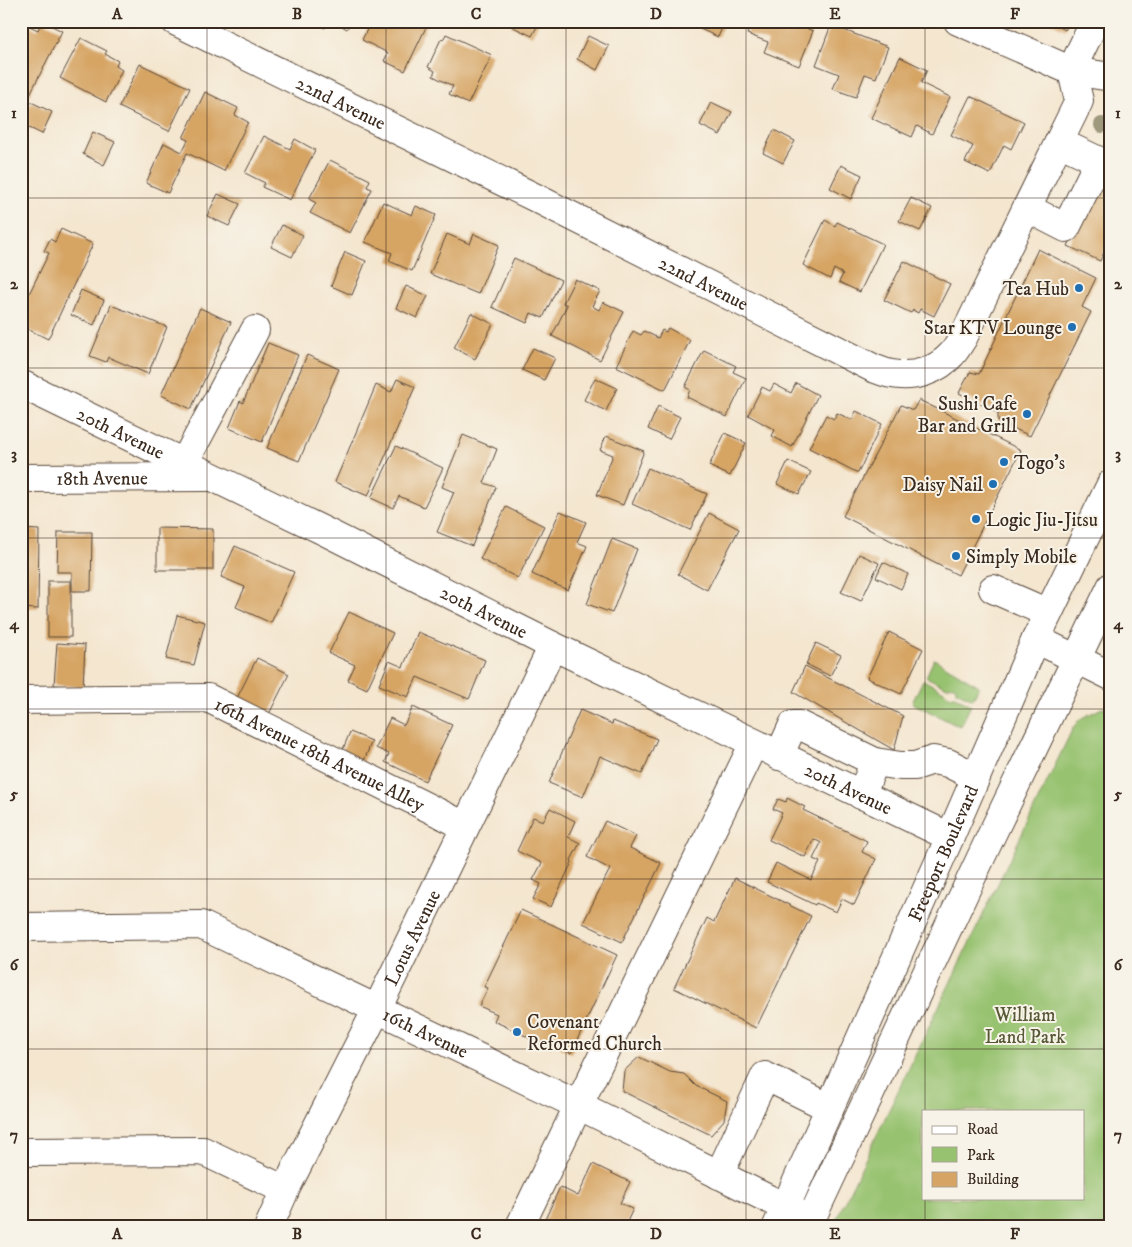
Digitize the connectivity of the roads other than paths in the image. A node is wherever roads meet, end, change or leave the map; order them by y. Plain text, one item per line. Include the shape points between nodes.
1 (175, 21) edge
2 (958, 21) edge
3 (1095, 21) edge
4 (1072, 71) junction
5 (1111, 77) edge
6 (1059, 142) junction
7 (1027, 208) junction
8 (255, 330) dead end
9 (21, 384) edge
10 (184, 463) junction
11 (213, 477) junction
12 (21, 478) edge
13 (1111, 484) edge
14 (1111, 587) edge
15 (993, 589) dead end
16 (1048, 614) junction
17 (1036, 639) junction
18 (553, 646) junction
19 (1076, 659) junction
20 (1111, 676) edge
21 (21, 700) edge
22 (754, 743) junction
23 (779, 756) junction
24 (875, 762) junction
25 (976, 777) junction
26 (861, 794) junction
27 (465, 826) junction
28 (950, 837) junction
29 (21, 927) edge
30 (377, 1009) junction
31 (578, 1105) junction
32 (830, 1108) junction
33 (21, 1152) edge
34 (719, 1175) junction
35 (285, 1190) junction
36 (782, 1217) edge
37 (809, 1223) edge
38 (269, 1226) edge
39 (520, 1226) edge

1 - 7 street, 22nd Avenue via 873,368 891,374 923,373 938,367 952,354
2 - 4 street
3 - 4 street
4 - 5 street
4 - 6 street, 22nd Avenue via 1079,101
6 - 7 street, 22nd Avenue
6 - 7 street via 1099,161 1066,228
8 - 10 street
9 - 10 street, 20th Avenue
10 - 11 street, 20th Avenue
11 - 12 street, 18th Avenue
11 - 18 street, 20th Avenue
13 - 16 street, Freeport Boulevard
14 - 19 street, Freeport Boulevard
15 - 16 street
16 - 17 street, Freeport Boulevard
17 - 19 street
17 - 25 street, Freeport Boulevard
18 - 22 street, 20th Avenue
18 - 27 street, Lotus Avenue
19 - 20 street
19 - 37 street, Freeport Boulevard
21 - 27 street, 16th Avenue 18th Avenue Alley via 208,698
22 - 23 street, 20th Avenue
22 - 31 street
23 - 24 street via 793,725 799,724
23 - 26 street, 20th Avenue
24 - 25 street via 915,766 933,760 948,763
24 - 26 street
25 - 28 street, Freeport Boulevard
26 - 28 street, 20th Avenue
27 - 30 street, Lotus Avenue
28 - 32 street, Freeport Boulevard
29 - 30 street, 16th Avenue via 201,925
30 - 31 street, 16th Avenue via 434,1025
30 - 35 street, Lotus Avenue
31 - 34 street, 16th Avenue
31 - 39 street
32 - 34 street via 764,1076
32 - 36 street, Freeport Boulevard
33 - 35 street via 203,1151
34 - 36 street, 16th Avenue
35 - 38 street, Lotus Avenue
36 - 37 street, 16th Avenue

